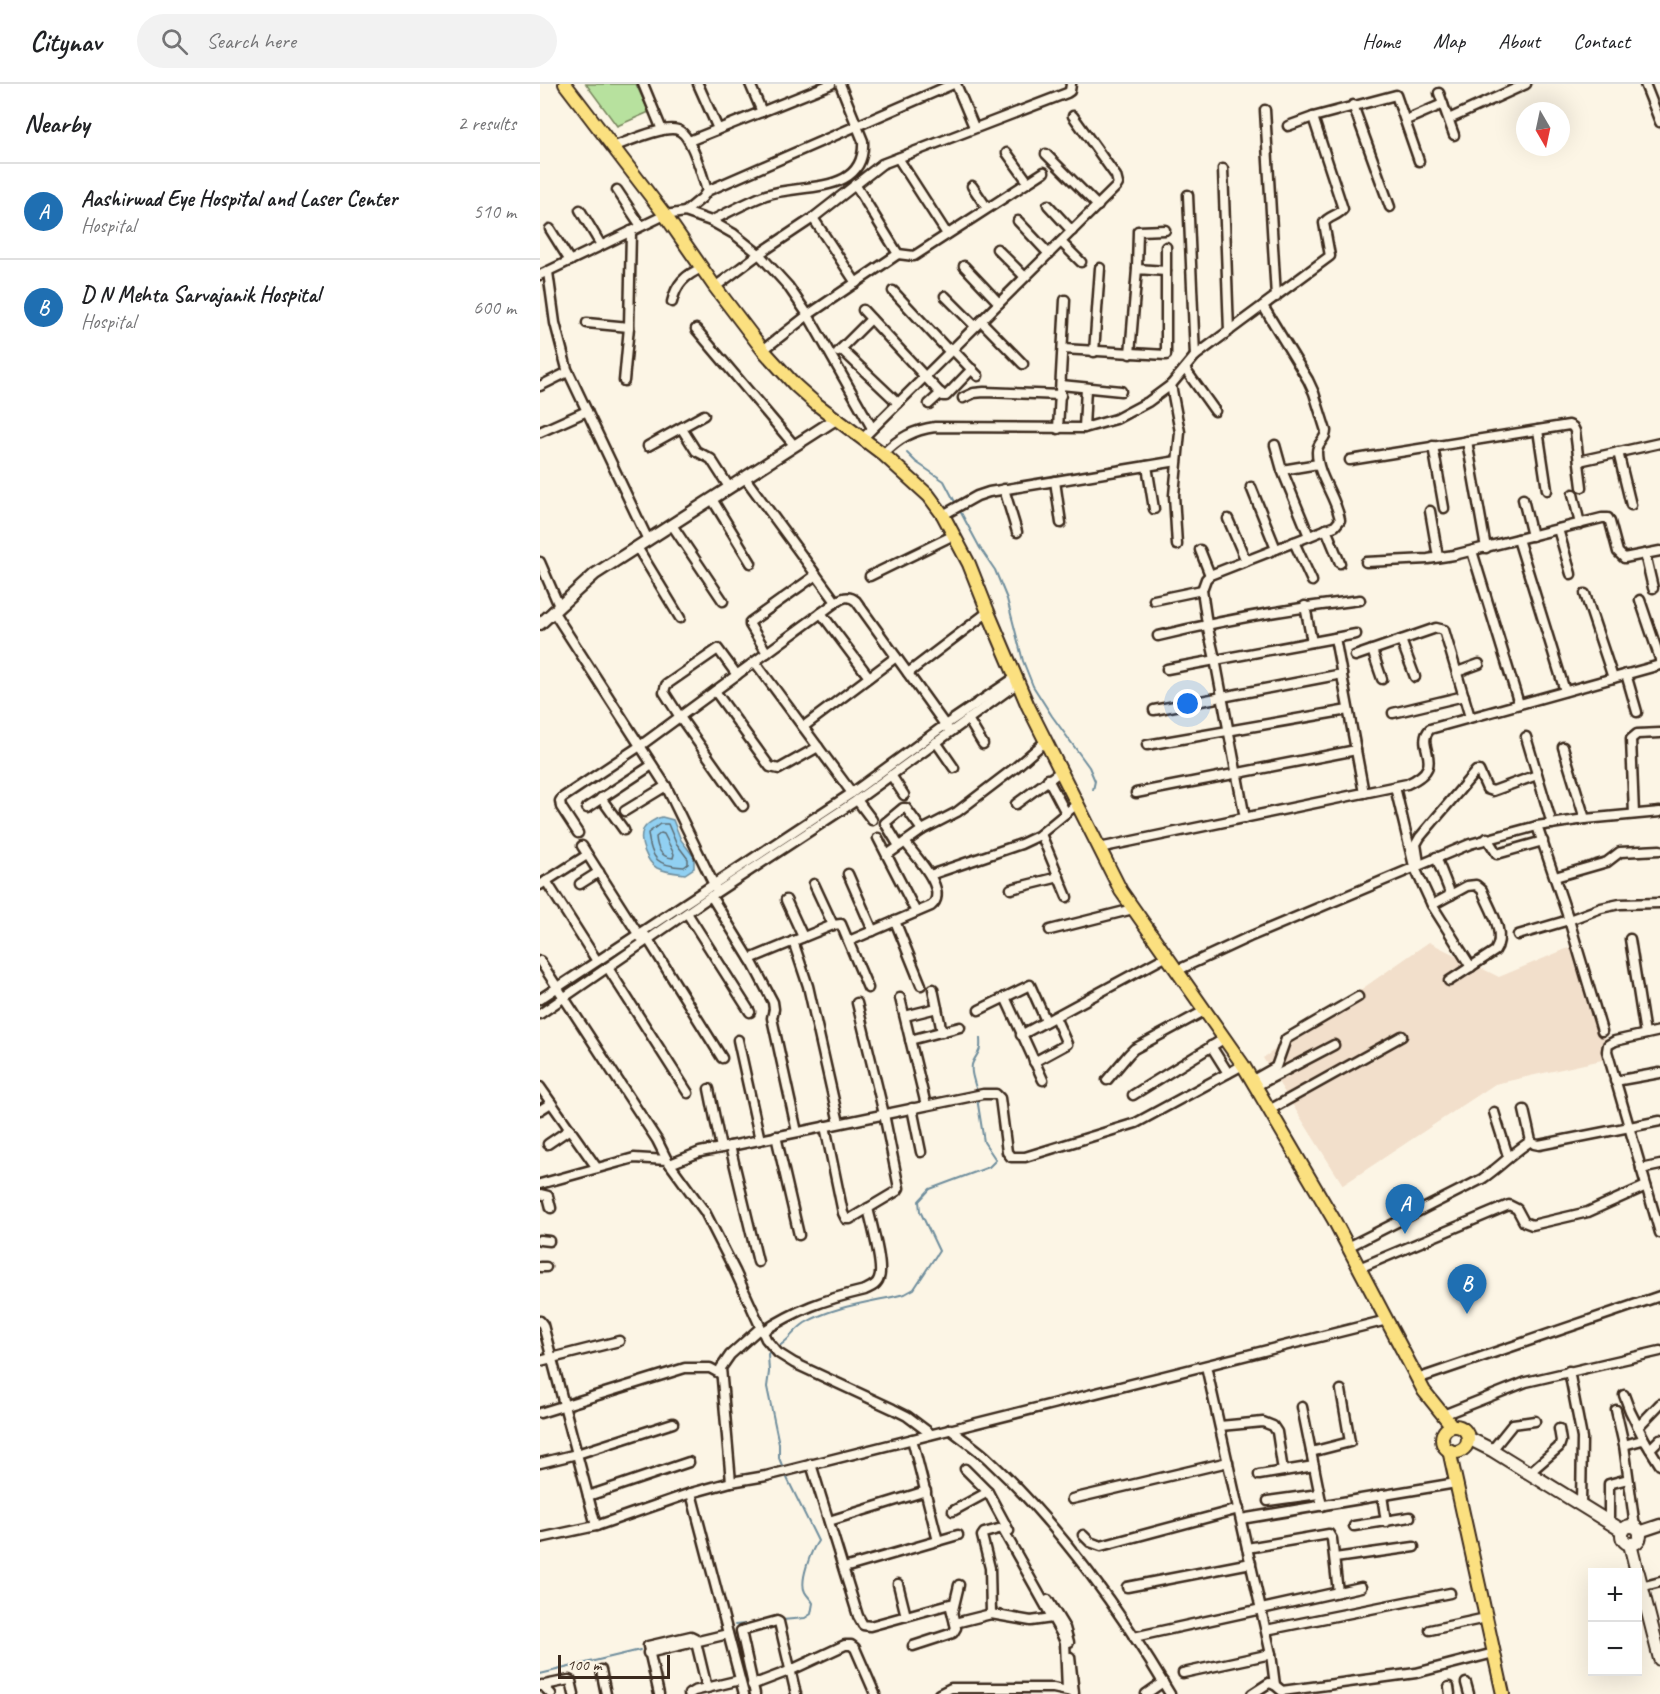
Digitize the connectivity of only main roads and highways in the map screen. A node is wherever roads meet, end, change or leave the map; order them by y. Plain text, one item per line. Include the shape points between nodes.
1 (565, 84) edge
2 (1429, 1398) junction
3 (1448, 1431) junction
4 (1468, 1438) junction
5 (1449, 1450) junction
6 (1623, 1531) junction
7 (1630, 1544) junction
8 (1636, 1568) edge
9 (1642, 1590) edge
10 (1656, 1625) edge
11 (1660, 1659) edge
12 (1503, 1694) edge

1 - 2 main road via 763,350 795,385 929,496 953,509 954,535 1017,680 1120,891 1255,1083
2 - 3 main road
2 - 3 main road via 1443,1415
3 - 4 main road via 1461,1427
3 - 5 main road via 1443,1443
4 - 5 main road via 1461,1451
4 - 6 main road
5 - 12 main road
6 - 7 main road via 1623,1539
6 - 7 main road via 1629,1526 1637,1529 1638,1540
7 - 8 main road
9 - 10 main road
10 - 11 main road

